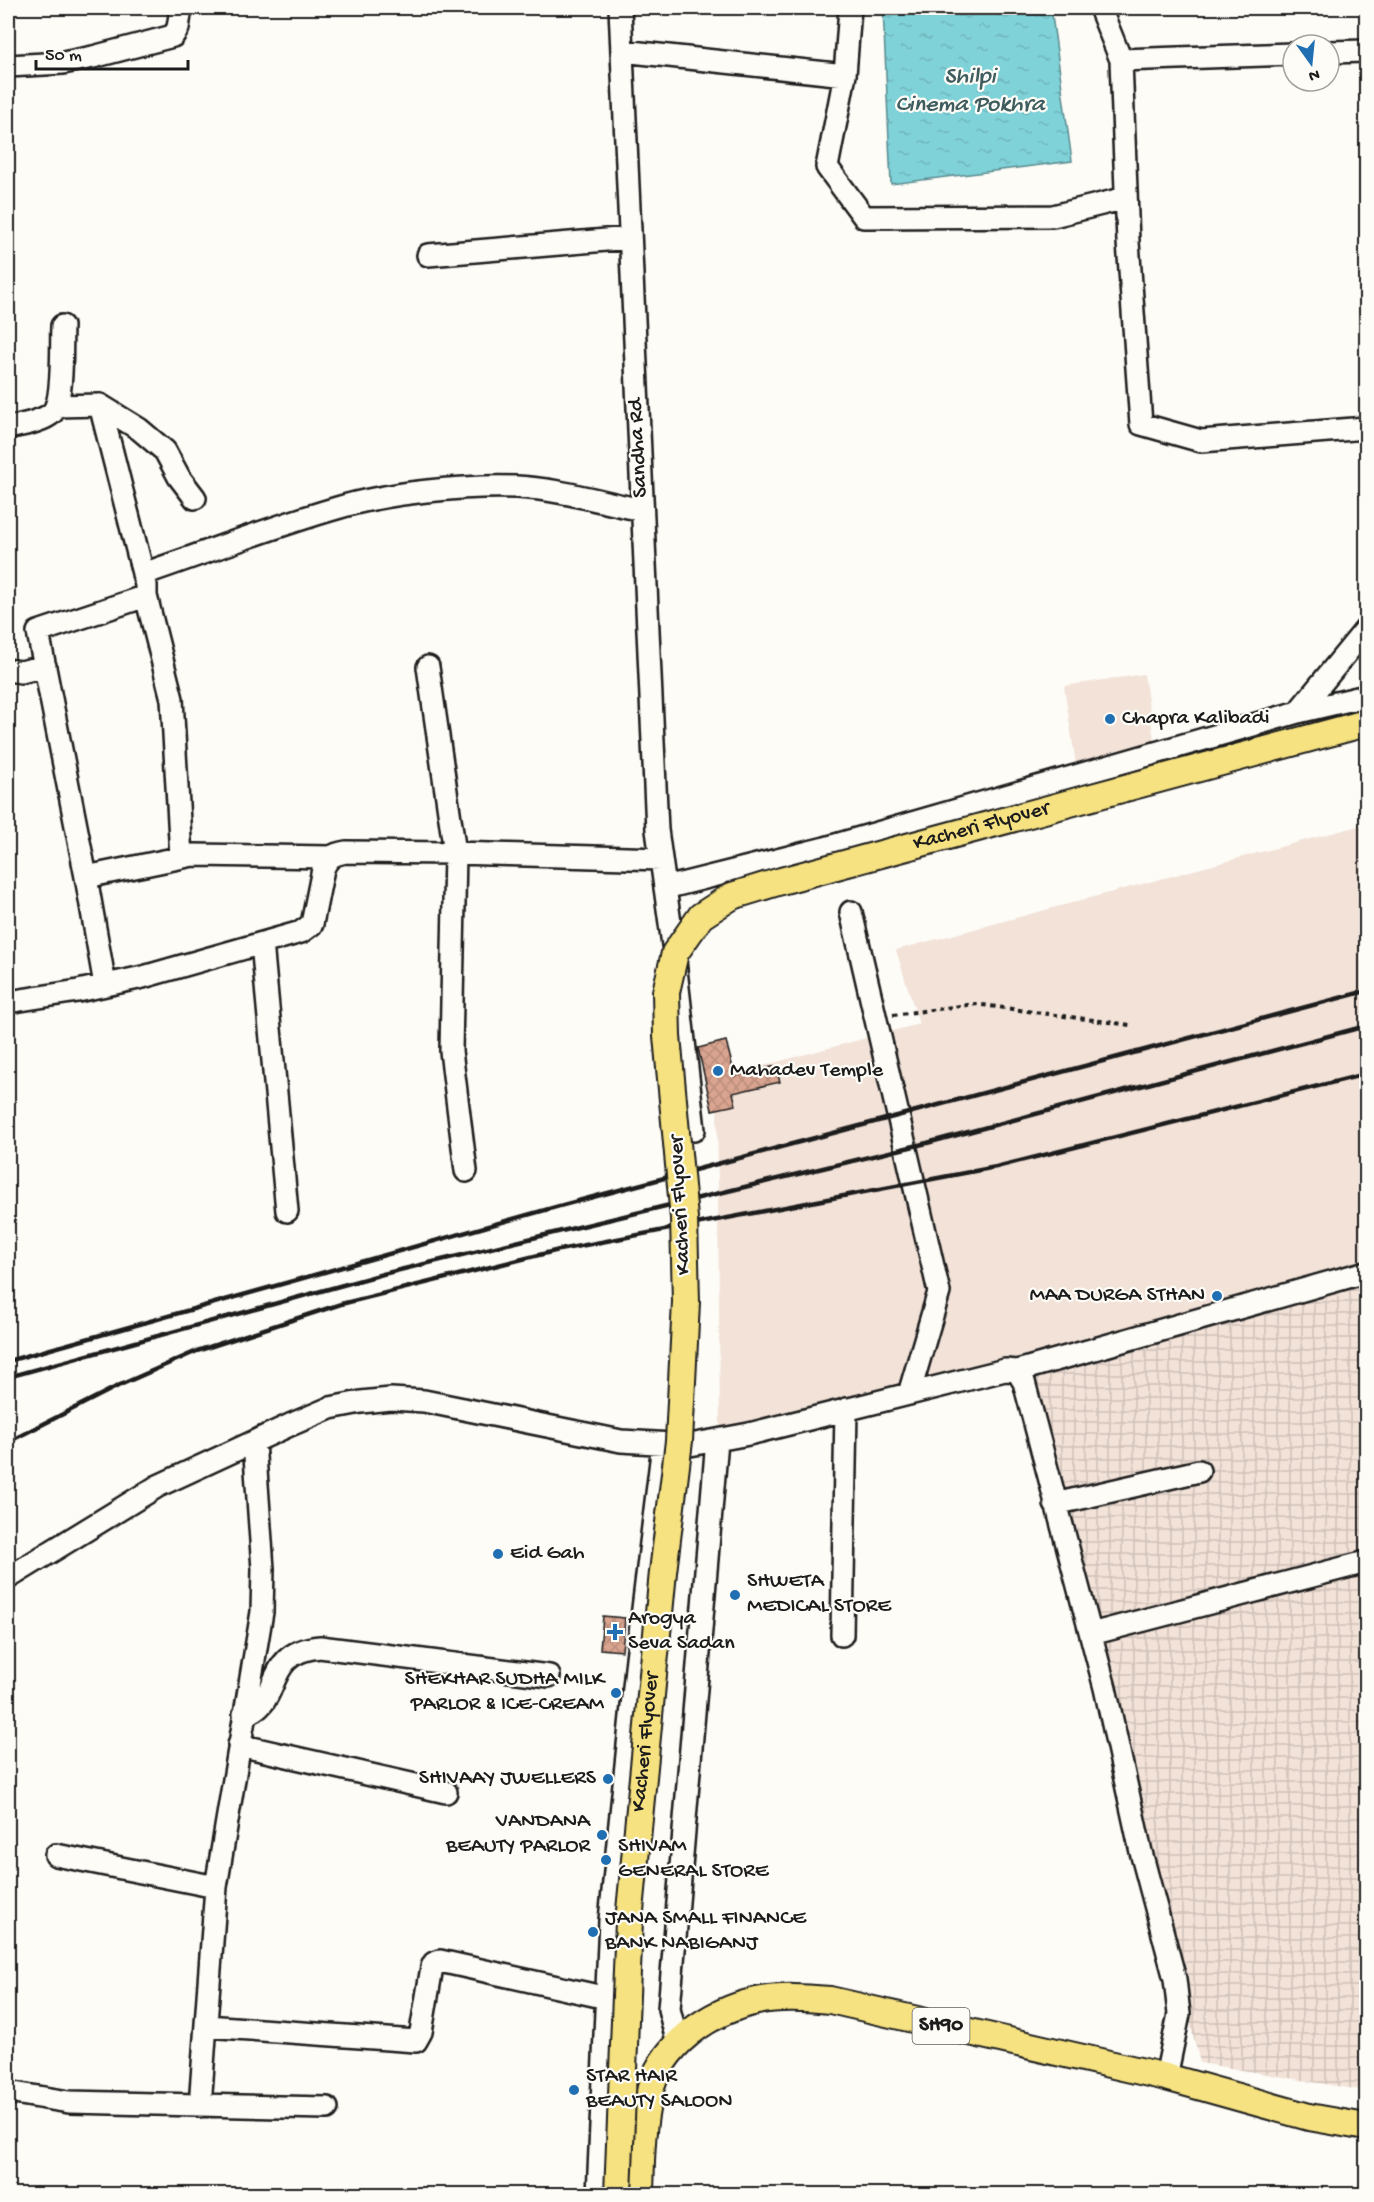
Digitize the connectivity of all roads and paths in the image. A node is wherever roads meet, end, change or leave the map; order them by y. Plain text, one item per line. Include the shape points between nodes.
1 (181, 8) edge
2 (620, 8) edge
3 (850, 8) edge
4 (1100, 8) edge
5 (622, 51) junction
6 (1366, 51) edge
7 (1341, 52) edge
8 (1281, 54) edge
9 (1120, 60) junction
10 (8, 66) edge
11 (845, 75) junction
12 (1126, 198) junction
13 (630, 238) junction
14 (428, 255) dead end
15 (62, 326) dead end
16 (100, 405) junction
17 (56, 406) junction
18 (8, 428) edge
19 (1366, 428) edge
20 (195, 498) dead end
21 (642, 510) junction
22 (143, 574) junction
23 (146, 596) junction
24 (1366, 629) edge
25 (45, 666) junction
26 (428, 667) dead end
27 (8, 670) edge
28 (1366, 696) edge
29 (1298, 712) junction
30 (1366, 723) edge
31 (455, 853) junction
32 (181, 857) junction
33 (331, 857) junction
34 (661, 860) junction
35 (86, 877) junction
36 (665, 888) junction
37 (851, 912) dead end
38 (262, 943) junction
39 (105, 985) junction
40 (8, 1002) edge
41 (876, 1018) junction
42 (1130, 1024) dead end
43 (694, 1130) dead end
44 (466, 1171) dead end
45 (286, 1210) dead end
46 (1366, 1272) edge
47 (1017, 1371) junction
48 (909, 1394) junction
49 (846, 1409) junction
50 (717, 1440) junction
51 (254, 1442) junction
52 (663, 1444) junction
53 (1200, 1471) dead end
54 (1055, 1504) junction
55 (1366, 1562) edge
56 (8, 1578) edge
57 (1091, 1634) junction
58 (842, 1635) dead end
59 (549, 1676) dead end
60 (244, 1714) junction
61 (239, 1744) junction
62 (446, 1792) dead end
63 (56, 1855) dead end
64 (216, 1887) junction
65 (607, 1998) junction
66 (206, 2026) junction
67 (678, 2044) junction
68 (1166, 2077) junction
69 (8, 2092) edge
70 (200, 2106) junction
71 (327, 2108) dead end
72 (1366, 2127) edge
73 (598, 2194) edge
74 (618, 2194) edge
75 (640, 2194) edge

1 - 10 street via 176,33 167,38 63,63
2 - 5 street, Sandha Rd
3 - 11 street
4 - 9 street
5 - 11 street
5 - 13 street, Sandha Rd
6 - 7 street
8 - 9 street
9 - 12 street
11 - 12 street via 827,167 864,218 1053,216
12 - 19 street via 1141,424 1201,441
13 - 14 street
13 - 21 street, Sandha Rd
15 - 17 street
16 - 17 street
16 - 20 street via 165,451 178,477
16 - 22 street
17 - 18 street via 49,415
21 - 22 street via 516,487 388,496 338,507
21 - 34 street, Sandha Rd
22 - 23 street
23 - 25 street via 38,632
23 - 32 street via 172,699
24 - 29 street
25 - 27 street via 21,672
25 - 35 street
26 - 31 street
28 - 29 street
29 - 36 street via 825,848
30 - 74 main road, Kacheri Flyover, bridge via 732,896 701,916 675,953 666,1003 684,1218 686,1302 679,1441 629,1921
31 - 33 street via 346,852
31 - 34 street
31 - 44 street via 451,1052
32 - 33 street
32 - 35 street
33 - 38 street via 323,869 312,924 301,932
34 - 36 street, Sandha Rd
35 - 39 street
36 - 43 street, Sandha Rd
37 - 41 street
38 - 39 street
38 - 45 street
39 - 40 street
41 - 42 path via 975,1004
41 - 48 street via 939,1292
46 - 47 street
47 - 48 street via 1005,1370
47 - 54 street via 1024,1382
48 - 49 street
49 - 50 street
49 - 58 street
50 - 52 street
50 - 67 street via 669,2009
51 - 52 street via 330,1408 391,1399 424,1401 621,1441
51 - 56 street via 158,1486
51 - 60 street via 263,1569 262,1612
52 - 65 street via 610,1920
53 - 54 street
54 - 57 street
55 - 57 street
57 - 68 street via 1178,1995 1177,2028
59 - 60 street via 309,1648 289,1657 260,1708
60 - 61 street
61 - 62 street
61 - 64 street
63 - 64 street
64 - 66 street
65 - 66 street via 440,1961 432,1967 416,2041
65 - 73 street
66 - 70 street
67 - 68 main road, SH90 via 699,2025 737,2007 792,1997 830,2000
67 - 75 main road, SH90 via 663,2061 649,2093
68 - 72 main road, SH90 via 1309,2117
69 - 70 street via 69,2102
70 - 71 street

